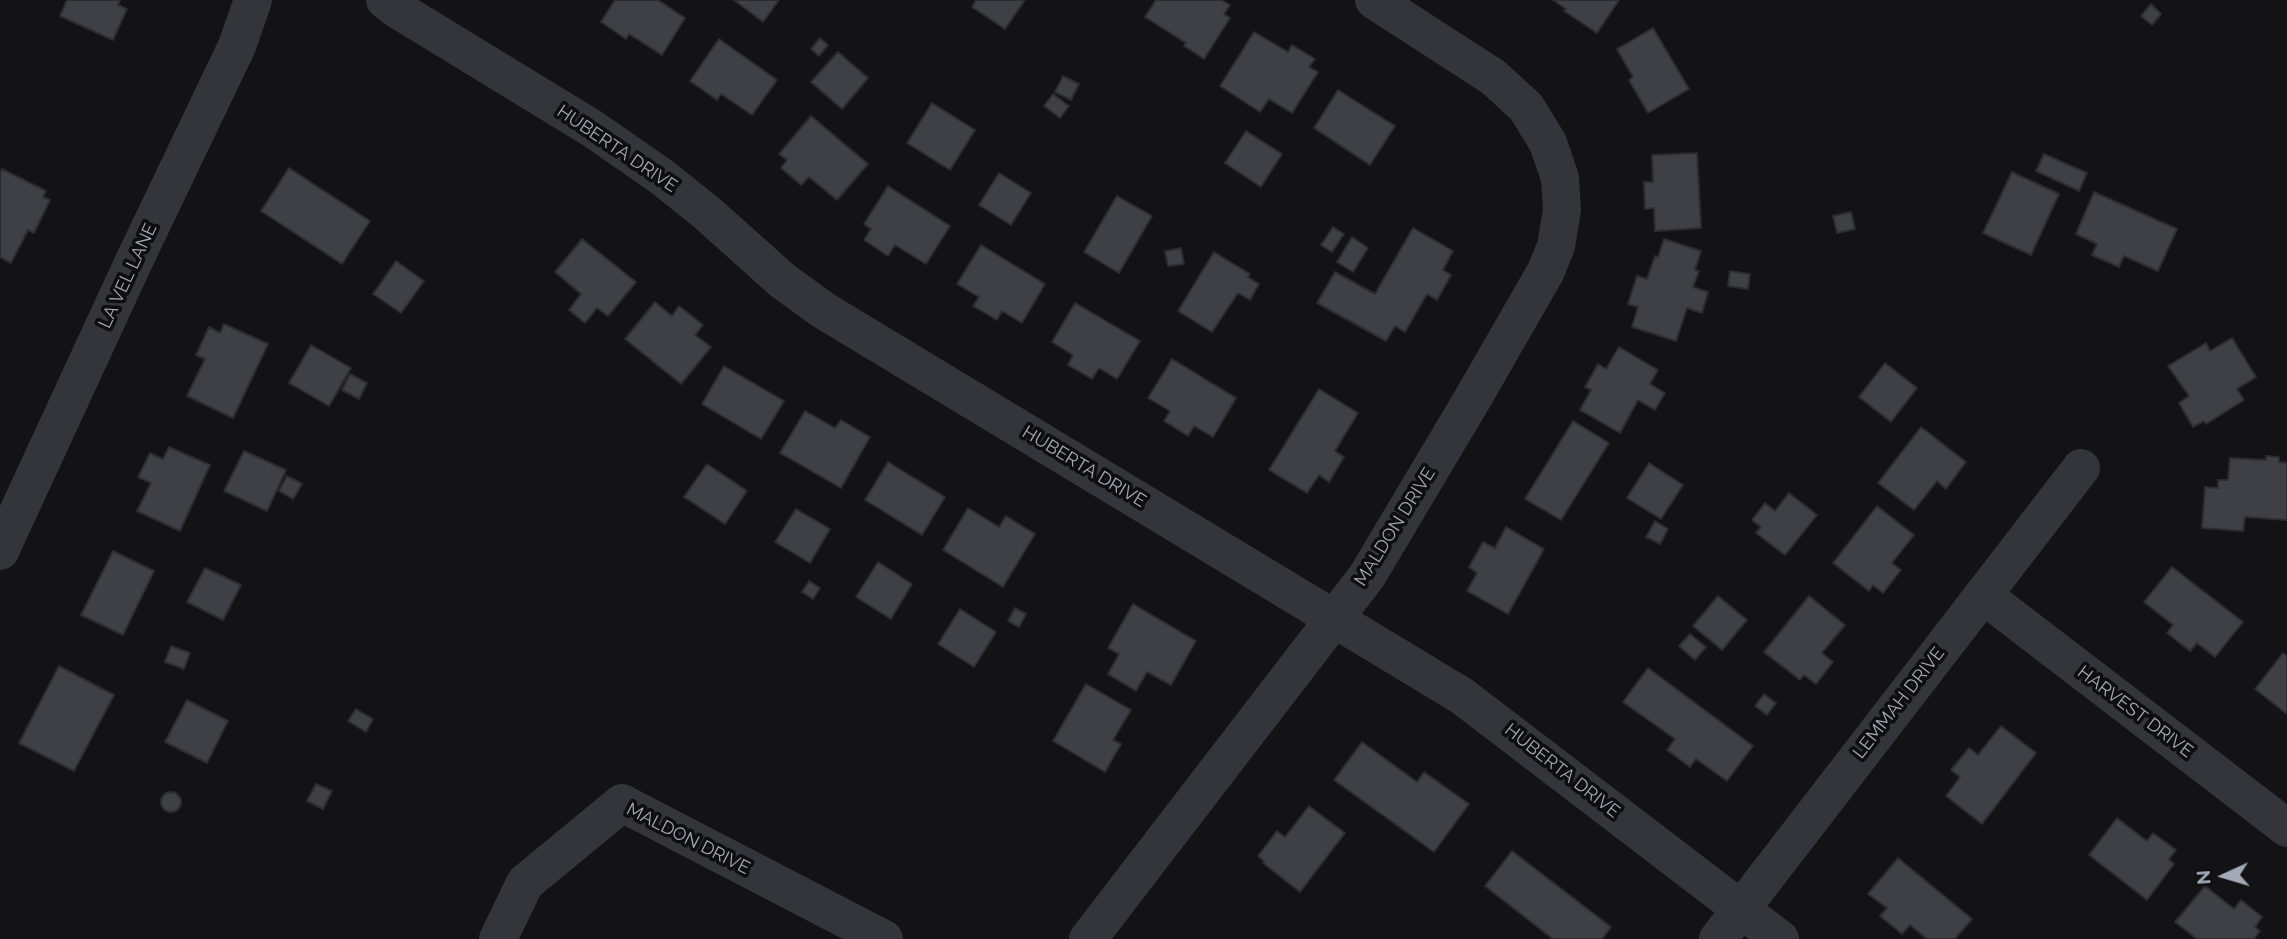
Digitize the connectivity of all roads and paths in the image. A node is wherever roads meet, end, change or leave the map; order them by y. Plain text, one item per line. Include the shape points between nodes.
1 (253, 0) edge
2 (385, 0) edge
3 (1374, 0) edge
4 (2081, 468) dead end
5 (0, 551) edge
6 (1983, 595) junction
7 (1334, 617) junction
8 (2287, 828) edge
9 (1741, 909) junction
10 (498, 939) edge
11 (884, 939) edge
12 (1088, 939) edge
13 (1718, 939) edge
14 (1780, 939) edge

1 - 5 street, LA VEL LANE via 237,46
2 - 7 street, HUBERTA DRIVE via 662,177 823,310
3 - 7 street, MALDON DRIVE via 1493,76 1526,107 1548,143 1560,178 1562,210 1546,271 1367,576
4 - 6 street, LEMMAH DRIVE
6 - 8 street, HARVEST DRIVE
6 - 9 street, LEMMAH DRIVE
7 - 9 street, HUBERTA DRIVE via 1489,715
7 - 12 street, MALDON DRIVE
9 - 13 street, LEMMAH DRIVE
9 - 14 street, HUBERTA DRIVE
10 - 11 street, MALDON DRIVE via 525,883 622,803

